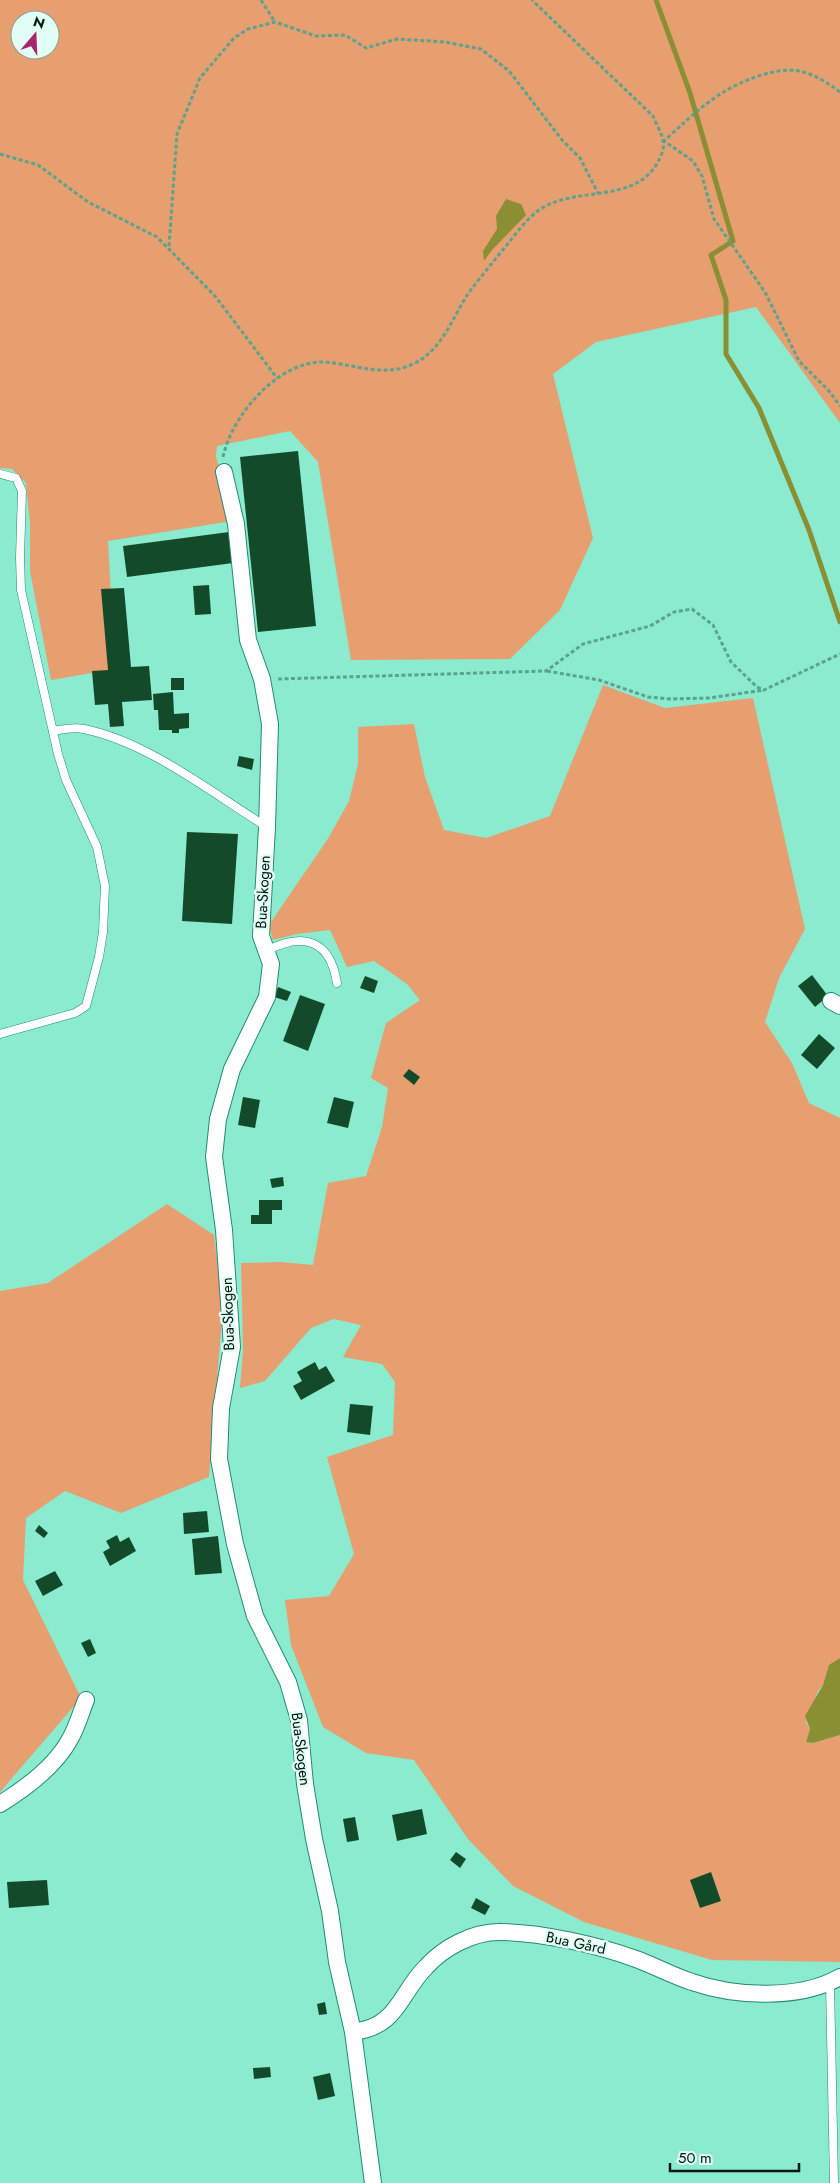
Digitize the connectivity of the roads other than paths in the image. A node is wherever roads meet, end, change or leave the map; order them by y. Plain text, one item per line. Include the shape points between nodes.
1 (224, 472) road end
2 (0, 474) edge
3 (53, 731) junction
4 (267, 827) junction
5 (266, 951) junction
6 (336, 984) dead end
7 (0, 1034) edge
8 (86, 1700) dead end
9 (0, 1804) edge
10 (835, 1980) edge
11 (353, 2032) junction
12 (373, 2183) edge
13 (834, 2183) edge

1 - 4 street, Bua-Skogen via 236,524 248,640 262,679 270,724
2 - 3 lane via 16,478 22,492 21,590
3 - 4 lane via 82,728 162,759
3 - 7 lane via 66,780 86,822 102,868 104,908 99,957 88,1001 82,1009
4 - 5 street, Bua-Skogen via 261,936
5 - 6 lane via 297,940 320,946 330,958
5 - 11 street, Bua-Skogen via 271,964 267,997 232,1069 218,1119 214,1157 224,1230 232,1347 221,1408 219,1459 235,1544 256,1616 288,1682 299,1720 312,1830
8 - 9 street via 70,1740 56,1759 26,1788
10 - 11 street, Bua Gård via 818,1988 783,1994 736,1992 710,1988 601,1947 498,1932 474,1936 447,1948 425,1967 390,2016 368,2030
10 - 13 lane, Bua Gård
11 - 12 street, Bua-Skogen

